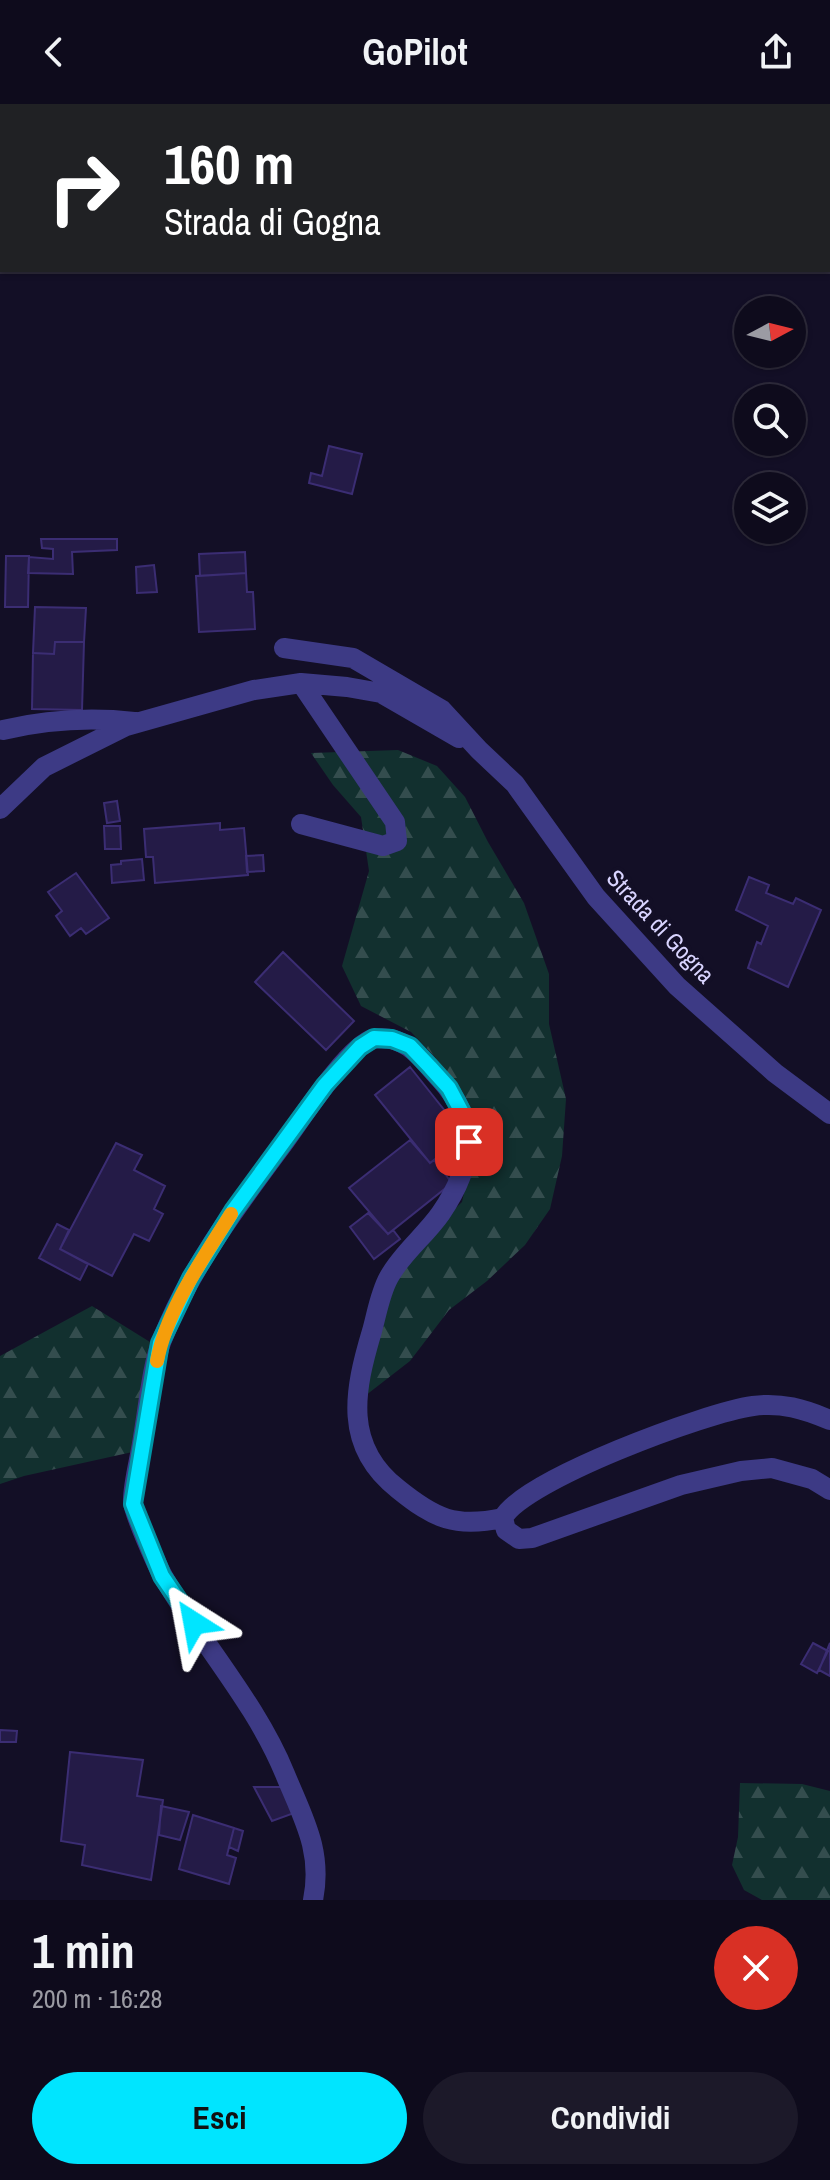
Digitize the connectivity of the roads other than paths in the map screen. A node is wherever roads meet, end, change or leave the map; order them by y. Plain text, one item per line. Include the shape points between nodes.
1 (284, 648) dead end
2 (301, 683) junction
3 (138, 722) junction
4 (3, 730) dead end
5 (479, 750) junction
6 (0, 809) edge
7 (301, 824) dead end
8 (830, 1114) edge
9 (830, 1420) edge
10 (830, 1490) edge
11 (503, 1518) junction
12 (313, 1900) edge

1 - 5 street, Strada di Gogna via 353,658 442,710
2 - 3 street, Strada di Gogna via 254,690
2 - 5 street, Strada di Gogna via 381,693
2 - 7 street via 395,822 397,841 383,846
3 - 4 street, Strada di Gogna via 100,718
3 - 6 street, Strada di Gogna via 44,767
5 - 8 street, Strada di Gogna via 515,784 596,897 677,986
9 - 11 street via 784,1404 715,1414 559,1477 508,1509
10 - 11 street via 772,1468 681,1485 532,1538 519,1539 506,1530
11 - 12 street via 461,1522 421,1508 381,1476 366,1454 356,1401 384,1288 441,1212 466,1166 469,1142 466,1120 430,1067 410,1046 374,1038 325,1085 191,1278 160,1343 133,1504 162,1576 275,1748 312,1839 317,1862

